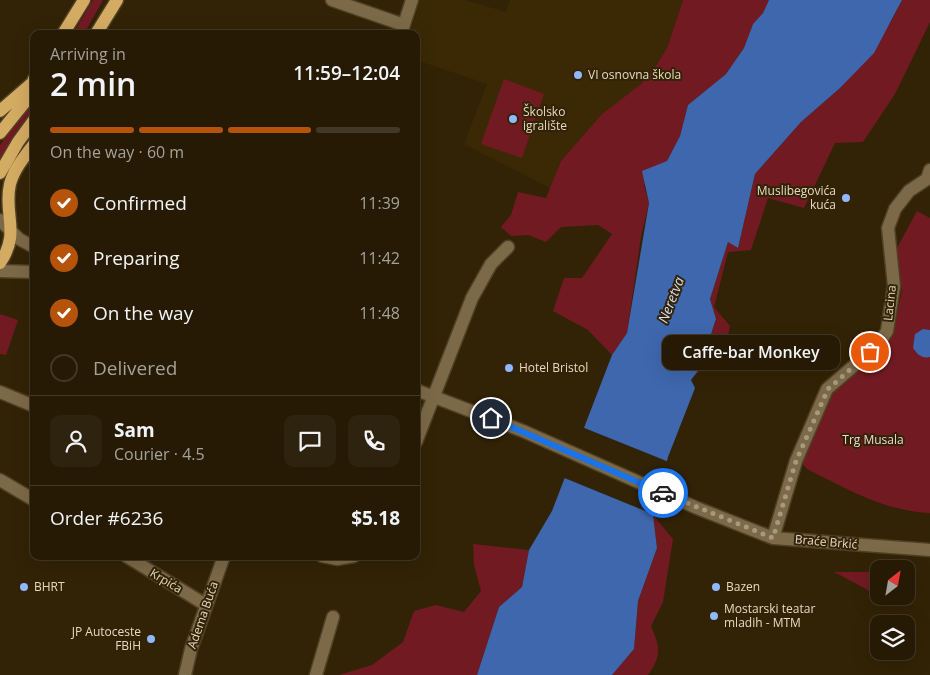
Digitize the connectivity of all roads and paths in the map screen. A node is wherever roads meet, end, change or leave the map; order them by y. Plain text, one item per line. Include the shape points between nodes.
1 (84, 0) edge
2 (117, 0) edge
3 (332, 0) edge
4 (412, 0) edge
5 (402, 29) edge
6 (65, 30) edge
7 (98, 30) edge
8 (30, 84) edge
9 (30, 88) edge
10 (0, 111) edge
11 (30, 126) edge
12 (0, 133) edge
13 (30, 151) edge
14 (0, 173) edge
15 (929, 177) edge
16 (0, 220) edge
17 (12, 233) junction
18 (30, 244) edge
19 (508, 247) dead end
20 (0, 263) edge
21 (0, 271) edge
22 (30, 272) edge
23 (420, 391) edge
24 (0, 392) edge
25 (433, 396) junction
26 (30, 404) edge
27 (420, 431) edge
28 (0, 480) edge
29 (30, 498) edge
30 (773, 538) junction
31 (930, 550) edge
32 (133, 560) edge
33 (223, 560) edge
34 (206, 605) junction
35 (333, 617) dead end
36 (185, 675) edge
37 (316, 675) edge

1 - 6 main road
2 - 7 main road
3 - 5 street
4 - 5 street
8 - 10 main road
9 - 12 main road via 25,102
11 - 14 main road
13 - 17 main road via 11,182
15 - 30 street, Lacina via 909,190 895,209 888,228 894,286 887,331 878,344 828,389 796,461
16 - 17 street
17 - 18 street
17 - 20 main road
19 - 25 street via 491,264 472,298
21 - 22 street
23 - 25 street, Braće Brkić
24 - 26 street
25 - 27 street
25 - 30 street, Braće Brkić
28 - 29 street
30 - 31 street, Braće Brkić
32 - 34 street, Krpića
33 - 34 street, Adema Buća
34 - 36 street, Adema Buća
35 - 37 street

